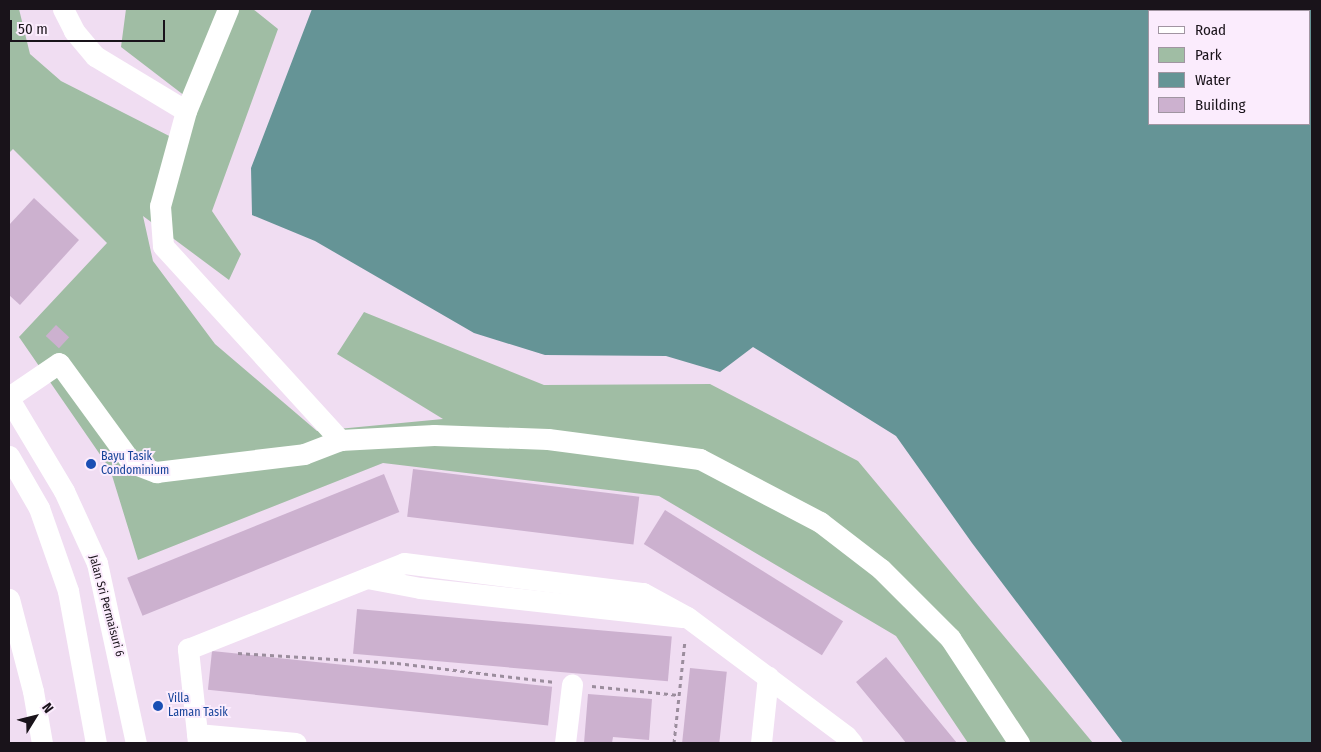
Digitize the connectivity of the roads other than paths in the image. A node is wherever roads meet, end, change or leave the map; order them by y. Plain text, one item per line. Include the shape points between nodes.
1 (63, 9) edge
2 (228, 9) edge
3 (186, 111) junction
4 (9, 398) edge
5 (340, 440) junction
6 (9, 456) edge
7 (9, 599) edge
8 (768, 676) junction
9 (572, 684) road end
10 (197, 739) edge
11 (42, 743) edge
12 (96, 743) edge
13 (136, 743) edge
14 (296, 743) edge
15 (565, 743) edge
16 (761, 743) edge
17 (852, 743) edge
18 (1019, 743) edge

1 - 3 street via 74,31 95,56
2 - 3 street
3 - 5 street via 160,206 163,246
4 - 5 street via 59,363 132,463 156,472 304,454
4 - 13 street, Jalan Sri Permaisuri 6 via 64,491 97,563
5 - 18 street via 434,436 548,439 700,459 820,522 881,569 950,638
6 - 12 street via 39,508 68,591
7 - 11 street via 33,691
8 - 10 street via 687,617 430,589 367,578 188,649
8 - 16 street
8 - 17 street
9 - 15 street
10 - 14 street

